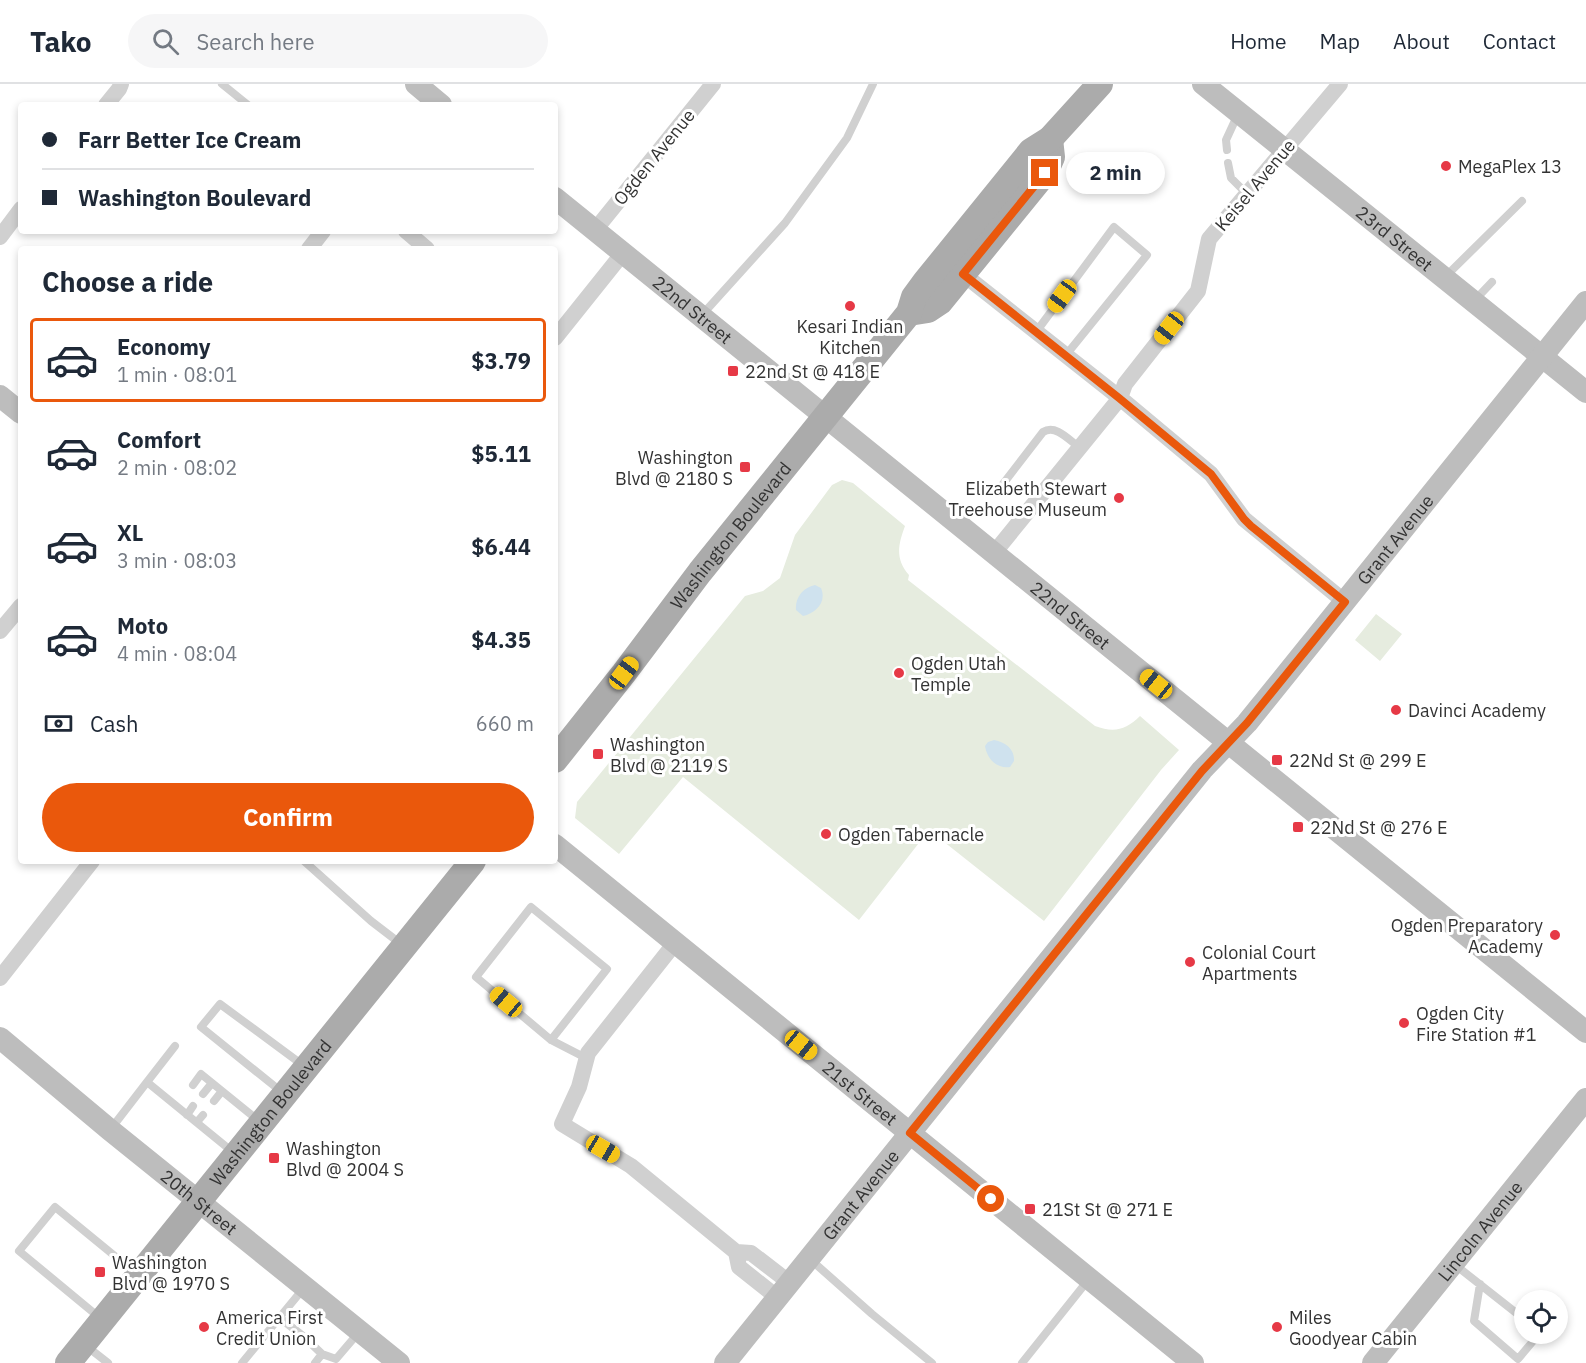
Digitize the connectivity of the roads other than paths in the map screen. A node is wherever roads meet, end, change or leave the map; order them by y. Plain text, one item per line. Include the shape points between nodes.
1 (121, 84) edge
2 (222, 84) edge
3 (713, 84) edge
4 (873, 84) edge
5 (1100, 84) edge
6 (1203, 84) edge
7 (1340, 84) edge
8 (108, 102) edge
9 (244, 102) edge
10 (1238, 113) junction
11 (1050, 139) junction
12 (1285, 149) junction
13 (1227, 150) dead end
14 (1228, 163) dead end
15 (1247, 194) junction
16 (558, 200) edge
17 (1522, 201) dead end
18 (18, 213) edge
19 (595, 230) junction
20 (322, 234) edge
21 (410, 234) edge
22 (0, 237) edge
23 (312, 246) edge
24 (424, 246) edge
25 (623, 253) junction
26 (963, 274) junction
27 (1444, 277) junction
28 (1492, 282) dead end
29 (1474, 301) junction
30 (1586, 302) edge
31 (909, 313) junction
32 (701, 316) junction
33 (1036, 332) junction
34 (558, 334) edge
35 (1065, 356) junction
36 (1543, 357) junction
37 (1586, 392) edge
38 (0, 396) edge
39 (1119, 398) junction
40 (18, 410) edge
41 (825, 416) junction
42 (1080, 448) junction
43 (996, 493) dead end
44 (994, 553) junction
45 (1345, 602) junction
46 (18, 610) edge
47 (0, 632) edge
48 (1228, 742) junction
49 (558, 756) edge
50 (558, 847) edge
51 (90, 864) edge
52 (307, 864) edge
53 (471, 864) edge
54 (675, 944) junction
55 (404, 946) junction
56 (0, 978) edge
57 (1586, 1032) edge
58 (0, 1038) edge
59 (551, 1040) junction
60 (175, 1046) dead end
61 (586, 1058) junction
62 (306, 1068) junction
63 (147, 1082) junction
64 (212, 1083) junction
65 (193, 1085) dead end
66 (222, 1091) junction
67 (203, 1094) dead end
68 (285, 1094) junction
69 (183, 1098) dead end
70 (1586, 1099) edge
71 (214, 1101) dead end
72 (177, 1106) junction
73 (193, 1106) dead end
74 (203, 1114) dead end
75 (187, 1115) junction
76 (197, 1122) junction
77 (262, 1124) junction
78 (110, 1130) junction
79 (910, 1133) junction
80 (237, 1155) junction
81 (199, 1202) junction
82 (809, 1259) junction
83 (1454, 1263) junction
84 (139, 1276) junction
85 (1090, 1279) junction
86 (1480, 1284) junction
87 (304, 1287) junction
88 (784, 1290) junction
89 (1514, 1311) edge
90 (280, 1318) junction
91 (102, 1320) junction
92 (360, 1331) junction
93 (84, 1343) junction
94 (1531, 1344) edge
95 (322, 1354) junction
96 (68, 1363) edge
97 (108, 1363) edge
98 (243, 1363) edge
99 (315, 1363) edge
100 (399, 1363) edge
101 (725, 1363) edge
102 (932, 1363) edge
103 (1022, 1363) edge
104 (1193, 1363) edge
105 (1373, 1363) edge

1 - 8 street
2 - 9 lane
3 - 19 street, Ogden Avenue
4 - 32 lane via 847,138 792,213
5 - 11 main road, Washington Boulevard
6 - 10 street, 23rd Street
7 - 12 street, Keisel Avenue
10 - 12 street, 23rd Street
10 - 13 lane via 1226,140
11 - 26 main road via 1052,157 1045,173
11 - 31 main road, Washington Boulevard via 1031,152 931,274 914,297
12 - 15 street, Keisel Avenue
12 - 27 street, 23rd Street
14 - 15 lane via 1231,178
15 - 39 street, Keisel Avenue via 1209,239 1198,291 1125,384
16 - 19 street, 22nd Street
17 - 27 lane
18 - 22 street
19 - 25 street, 22nd Street
20 - 23 street
21 - 24 street
25 - 32 street, 22nd Street
25 - 34 street
26 - 31 main road via 934,307
26 - 33 street
27 - 29 street, 23rd Street
28 - 29 lane
29 - 36 street, 23rd Street
30 - 36 street, Grant Avenue
31 - 41 main road, Washington Boulevard
32 - 41 street, 22nd Street
33 - 35 street
33 - 35 lane via 1114,227 1147,255
35 - 39 street
36 - 37 street, 23rd Street
36 - 45 street, Grant Avenue
38 - 40 street
39 - 42 street, Keisel Avenue
39 - 45 street via 1211,474 1251,526
41 - 44 street, 22nd Street
41 - 49 main road, Washington Boulevard
42 - 43 lane via 1060,432 1047,429
42 - 44 street, Keisel Avenue
44 - 48 street, 22nd Street
45 - 48 street, Grant Avenue
46 - 47 street
48 - 57 street, 22nd Street
48 - 79 street, Grant Avenue
50 - 54 street, 21st Street
51 - 56 street
52 - 55 lane
53 - 55 main road, Washington Boulevard
54 - 61 street
54 - 79 street, 21st Street
55 - 62 main road, Washington Boulevard
58 - 78 street, 20th Street
59 - 59 lane via 476,976 531,907 607,969
59 - 61 lane
60 - 63 lane
61 - 88 street via 579,1087 562,1124 631,1166 736,1252 739,1267
62 - 68 main road, Washington Boulevard
62 - 68 lane via 220,1004 201,1027
63 - 72 lane
63 - 78 lane
64 - 65 lane via 201,1074
64 - 66 lane
64 - 67 lane
66 - 71 lane
66 - 77 lane
68 - 77 main road, Washington Boulevard
69 - 72 lane
70 - 83 street, Lincoln Avenue
72 - 75 lane
73 - 75 lane
74 - 76 lane
75 - 76 lane
76 - 80 lane
77 - 80 main road, Washington Boulevard
78 - 81 street, 20th Street
79 - 82 street, Grant Avenue
79 - 85 street, 21st Street
80 - 81 main road, Washington Boulevard
81 - 84 main road, Washington Boulevard
81 - 87 street, 20th Street
82 - 88 street, Grant Avenue
82 - 102 lane
83 - 86 lane
83 - 105 street, Lincoln Avenue
84 - 91 main road, Washington Boulevard
84 - 91 lane via 55,1207 19,1251
85 - 103 lane
85 - 104 street, 21st Street
86 - 89 lane
86 - 94 lane via 1474,1322 1518,1359
87 - 90 lane
87 - 92 street, 20th Street
88 - 101 street, Grant Avenue
90 - 95 lane
90 - 98 lane
91 - 93 main road, Washington Boulevard
92 - 95 lane via 336,1359
92 - 100 street, 20th Street
93 - 96 main road, Washington Boulevard
93 - 97 lane
95 - 99 lane

